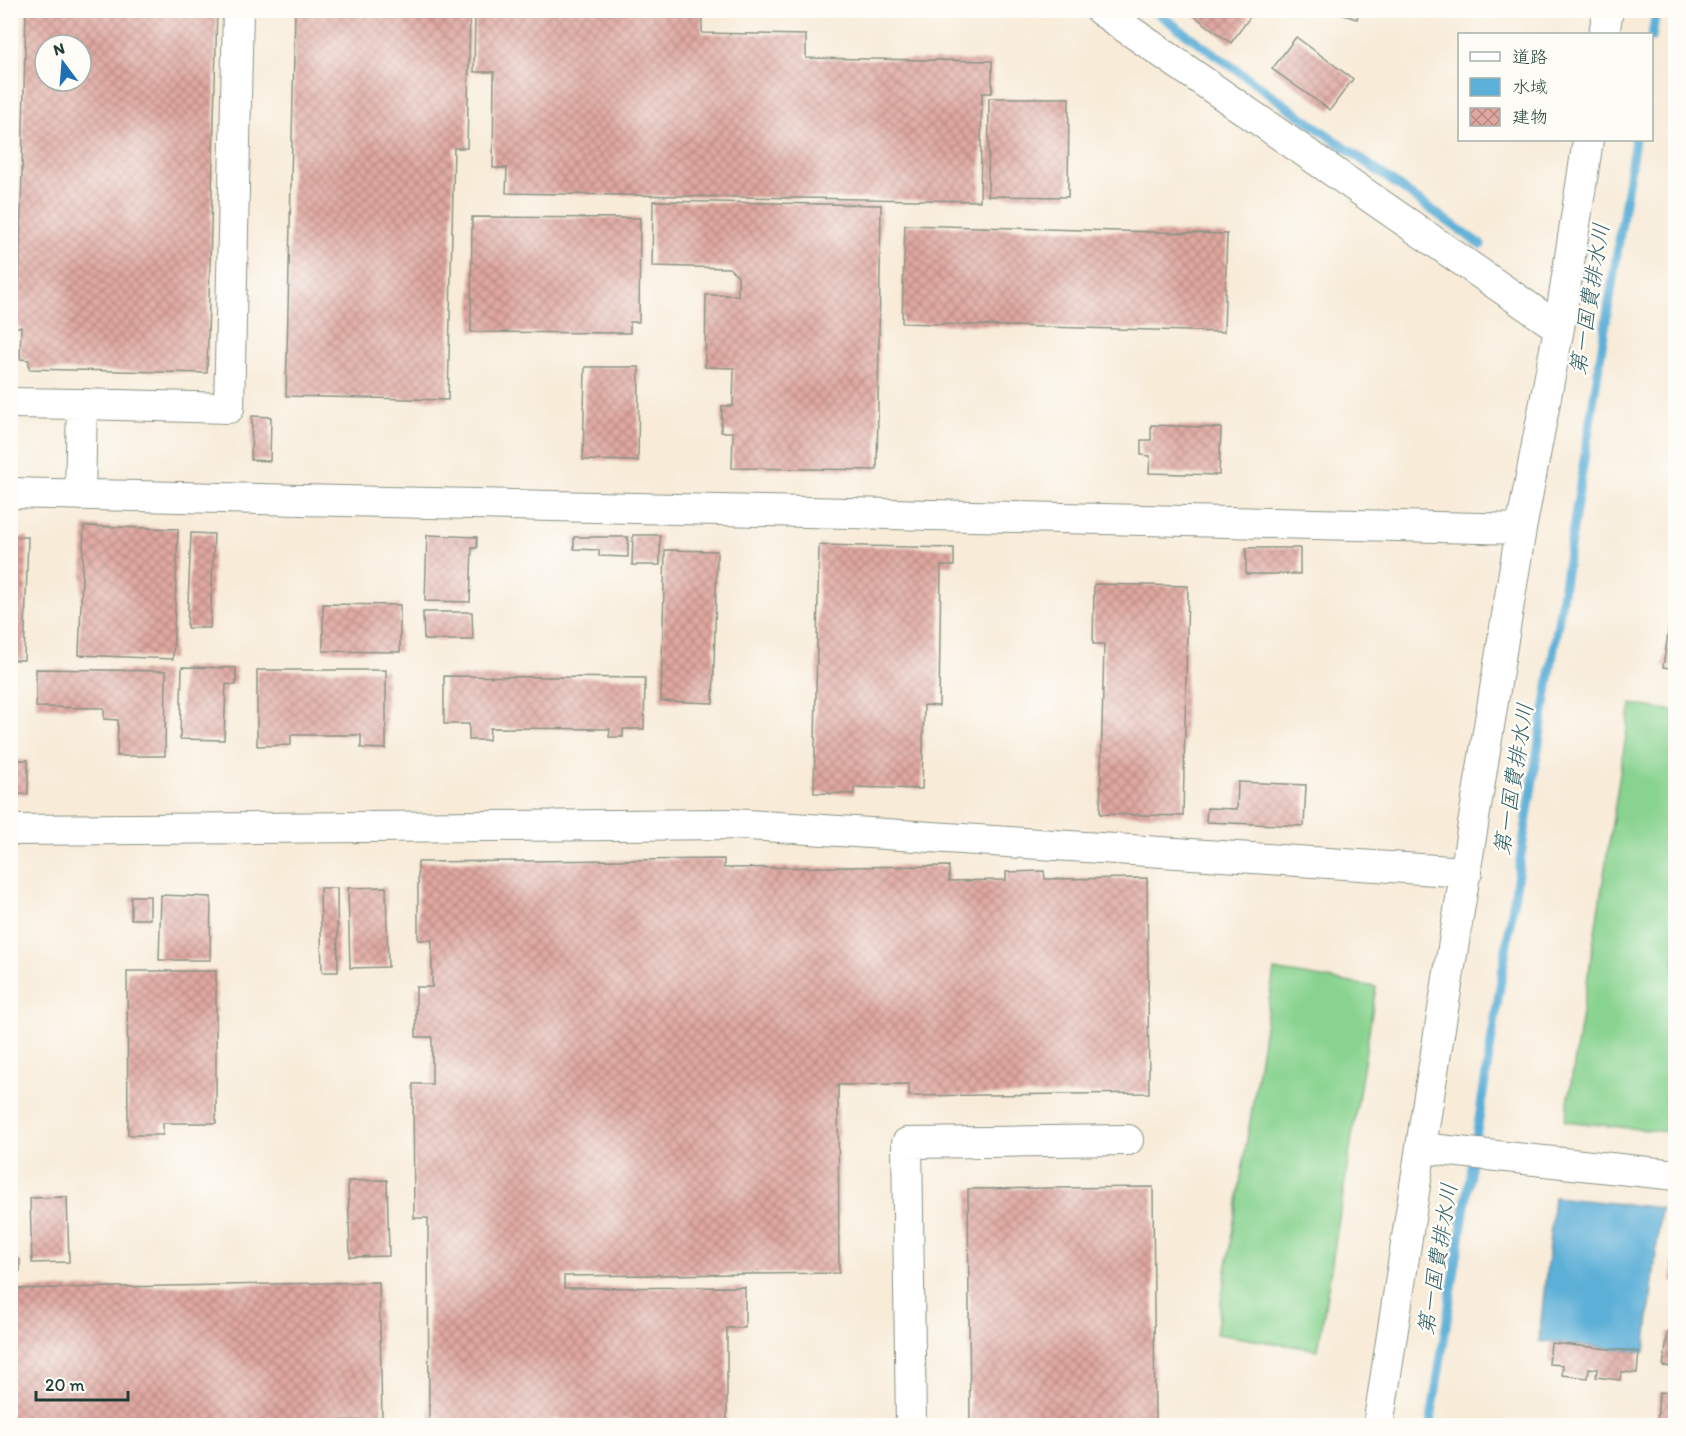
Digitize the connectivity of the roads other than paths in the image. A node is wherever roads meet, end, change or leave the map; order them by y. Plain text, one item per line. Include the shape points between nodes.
1 (238, 10) edge
2 (1100, 10) edge
3 (1608, 10) edge
4 (1604, 33) edge
5 (1588, 141) edge
6 (1559, 328) junction
7 (10, 403) edge
8 (82, 404) junction
9 (10, 493) edge
10 (80, 495) junction
11 (1521, 529) junction
12 (10, 830) edge
13 (1467, 872) junction
14 (1128, 1140) dead end
15 (1421, 1148) junction
16 (1676, 1175) edge
17 (910, 1425) edge
18 (1378, 1425) edge

1 - 8 street via 229,408
2 - 6 street
3 - 4 street
5 - 6 street
6 - 11 street
7 - 8 street
8 - 10 street
9 - 10 street
10 - 11 street
11 - 13 street
12 - 13 street via 732,824
13 - 15 street
14 - 17 street via 908,1143
15 - 16 street
15 - 18 street

